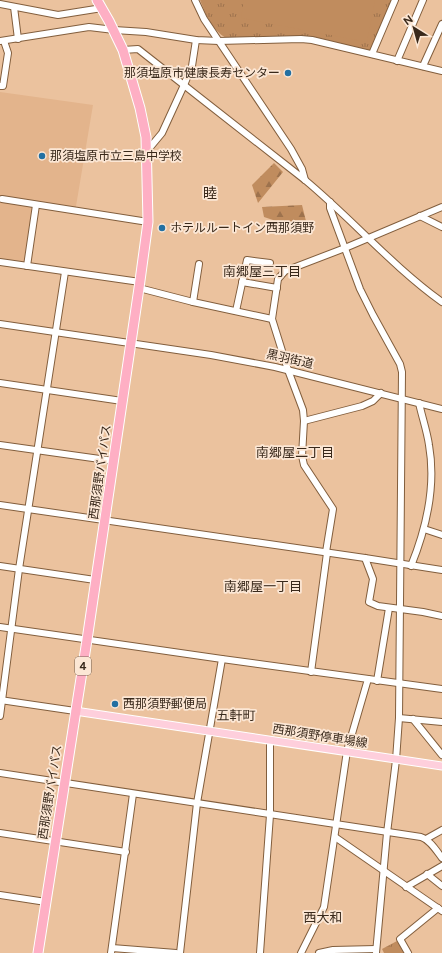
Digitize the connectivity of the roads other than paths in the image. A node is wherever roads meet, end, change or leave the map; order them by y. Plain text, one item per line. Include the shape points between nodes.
1 (195, 0) edge
2 (395, 0) edge
3 (423, 0) edge
4 (0, 4) edge
5 (100, 4) edge
6 (14, 7) junction
7 (442, 24) edge
8 (114, 30) junction
9 (18, 39) junction
10 (196, 40) junction
11 (2, 41) edge
12 (219, 41) junction
13 (123, 50) junction
14 (372, 54) junction
15 (397, 61) junction
16 (423, 66) junction
17 (442, 71) edge
18 (184, 85) junction
19 (0, 86) edge
20 (147, 151) junction
21 (294, 154) junction
22 (284, 163) junction
23 (305, 180) junction
24 (2, 199) dead end
25 (330, 202) junction
26 (36, 205) junction
27 (442, 207) edge
28 (420, 216) junction
29 (148, 222) junction
30 (442, 227) edge
31 (368, 239) junction
32 (345, 248) junction
33 (0, 262) edge
34 (270, 263) dead end
35 (199, 264) dead end
36 (27, 266) junction
37 (65, 272) junction
38 (242, 282) junction
39 (140, 285) junction
40 (277, 288) junction
41 (193, 302) junction
42 (442, 302) edge
43 (236, 312) junction
44 (272, 320) junction
45 (0, 324) edge
46 (56, 332) junction
47 (131, 343) junction
48 (288, 370) junction
49 (0, 383) edge
50 (47, 391) junction
51 (381, 393) junction
52 (401, 398) junction
53 (122, 401) junction
54 (419, 403) junction
55 (442, 409) edge
56 (304, 421) junction
57 (0, 445) edge
58 (38, 450) junction
59 (114, 461) junction
60 (0, 505) edge
61 (29, 509) junction
62 (105, 520) junction
63 (424, 529) junction
64 (442, 535) edge
65 (326, 553) junction
66 (365, 558) junction
67 (400, 563) junction
68 (0, 566) edge
69 (412, 566) junction
70 (19, 569) junction
71 (442, 570) edge
72 (96, 580) junction
73 (389, 608) junction
74 (400, 610) junction
75 (442, 616) edge
76 (0, 627) edge
77 (11, 628) junction
78 (87, 640) junction
79 (222, 659) junction
80 (311, 672) junction
81 (368, 679) junction
82 (377, 680) junction
83 (399, 684) junction
84 (442, 689) edge
85 (1, 700) edge
86 (75, 711) junction
87 (0, 716) edge
88 (399, 718) junction
89 (413, 719) junction
90 (442, 722) edge
91 (209, 731) junction
92 (270, 740) junction
93 (347, 751) junction
94 (442, 755) edge
95 (396, 760) junction
96 (442, 766) edge
97 (0, 773) edge
98 (64, 783) junction
99 (133, 794) junction
100 (197, 804) junction
101 (270, 815) junction
102 (336, 824) junction
103 (442, 830) edge
104 (387, 832) junction
105 (0, 833) edge
106 (335, 837) junction
107 (426, 839) junction
108 (55, 841) junction
109 (126, 852) junction
110 (442, 858) edge
111 (442, 866) edge
112 (383, 871) junction
113 (427, 874) junction
114 (442, 886) edge
115 (406, 887) junction
116 (0, 895) edge
117 (46, 902) junction
118 (440, 910) edge
119 (111, 950) edge
120 (376, 951) edge
121 (38, 953) edge
122 (176, 953) edge
123 (180, 953) edge
124 (260, 953) edge
125 (301, 953) edge
126 (319, 953) edge
127 (408, 953) edge

1 - 12 street
2 - 14 street
3 - 15 street
4 - 6 street
5 - 6 street via 58,15
5 - 8 highway, 西那須野バイパス / 4
6 - 9 street
7 - 16 street
8 - 9 street via 89,27
8 - 10 street
8 - 13 highway, 西那須野バイパス / 4
9 - 11 street
10 - 12 street
10 - 18 street via 192,66
11 - 19 street via 8,53 3,86
12 - 14 street via 301,39
12 - 21 street
13 - 18 street via 138,49
13 - 20 highway, 西那須野バイパス / 4 via 140,108
14 - 15 street
15 - 16 street
16 - 17 street
18 - 20 street via 162,133
18 - 22 street
20 - 29 highway, 西那須野バイパス / 4
21 - 22 street
21 - 23 street
22 - 23 street
23 - 25 street
24 - 26 street
25 - 31 street
25 - 32 street
26 - 29 street
26 - 36 street
27 - 28 street
28 - 30 street
28 - 31 street
29 - 39 highway, 西那須野バイパス / 4
31 - 32 street
31 - 42 street via 415,282
32 - 40 street via 285,271 278,279
32 - 52 street via 370,308 400,364
33 - 36 street
34 - 38 street via 247,260
35 - 41 street
36 - 37 street
37 - 39 street
37 - 46 street
38 - 40 street
38 - 43 street
39 - 41 street
39 - 47 highway, 西那須野バイパス / 4
40 - 44 street
41 - 43 street
43 - 44 street
44 - 48 street
45 - 46 street, 黒羽街道
46 - 47 street, 黒羽街道
46 - 50 street
47 - 48 street, 黒羽街道
47 - 53 highway, 西那須野バイパス / 4
48 - 51 street, 黒羽街道
48 - 56 street
49 - 50 street
50 - 53 street
50 - 58 street
51 - 52 street, 黒羽街道
51 - 56 street via 373,402 362,406
52 - 54 street, 黒羽街道
52 - 67 street
53 - 59 highway, 西那須野バイパス / 4
54 - 55 street, 黒羽街道
54 - 63 street via 430,457 430,489
56 - 65 street via 304,465 333,509
57 - 58 street
58 - 59 street
58 - 61 street
59 - 62 highway, 西那須野バイパス / 4
60 - 61 street
61 - 62 street
61 - 70 street
62 - 65 street
62 - 72 highway, 西那須野バイパス / 4
63 - 64 street
63 - 69 street
65 - 66 street
65 - 80 street
66 - 67 street
66 - 73 street via 373,579 369,602
67 - 69 street
67 - 74 street
68 - 70 street
69 - 71 street
70 - 72 street
70 - 77 street
72 - 78 highway, 西那須野バイパス / 4
73 - 74 street
73 - 82 street
74 - 75 street
74 - 83 street
76 - 77 street
77 - 78 street
77 - 85 street
78 - 79 street
78 - 86 highway, 西那須野バイパス / 4
79 - 80 street
79 - 91 street
80 - 81 street
81 - 82 street
81 - 93 street
82 - 83 street
83 - 84 street
83 - 88 street
85 - 86 street
85 - 87 street
86 - 91 main road, 西那須野停車場線
86 - 98 highway, 西那須野バイパス / 4
88 - 89 street
88 - 95 street
89 - 90 street
89 - 94 street
91 - 92 main road, 西那須野停車場線
91 - 100 street
92 - 93 main road, 西那須野停車場線
92 - 101 street
93 - 95 main road, 西那須野停車場線
93 - 102 street
95 - 96 main road, 西那須野停車場線
95 - 104 street
97 - 98 street
98 - 99 street
98 - 108 highway, 西那須野バイパス / 4
99 - 100 street
99 - 109 street
100 - 101 street
100 - 123 street
101 - 102 street
101 - 124 street
102 - 104 street
102 - 106 street
103 - 107 street
104 - 107 street
104 - 112 street
105 - 108 street
106 - 112 street
106 - 125 street via 324,907
107 - 110 street
108 - 109 street
108 - 117 highway, 西那須野バイパス / 4
109 - 119 street
111 - 113 street
112 - 115 street
112 - 120 street
113 - 114 street
113 - 115 street
115 - 118 street
116 - 117 street
117 - 121 highway, 西那須野バイパス / 4
118 - 127 street via 400,939
119 - 122 street
120 - 126 street via 333,950

